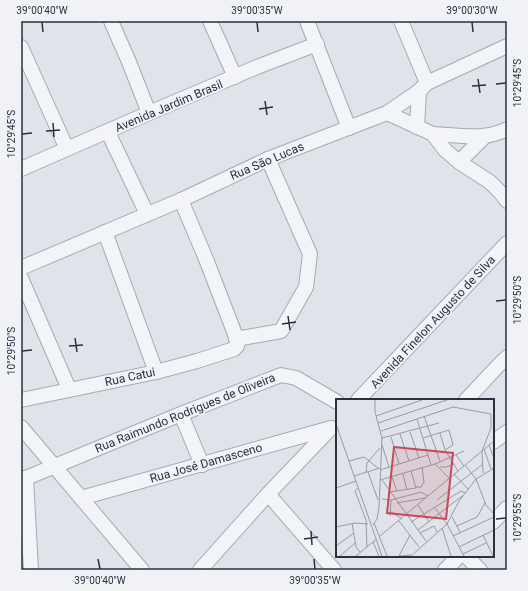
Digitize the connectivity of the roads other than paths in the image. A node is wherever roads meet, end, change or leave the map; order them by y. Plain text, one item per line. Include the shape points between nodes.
1 (111, 21) edge
2 (210, 21) edge
3 (307, 21) edge
4 (401, 21) edge
5 (317, 44) junction
6 (507, 46) edge
7 (21, 47) edge
8 (235, 77) junction
9 (423, 87) junction
10 (149, 113) junction
11 (387, 113) junction
12 (417, 127) junction
13 (349, 128) junction
14 (507, 129) edge
15 (108, 132) junction
16 (433, 134) junction
17 (484, 137) junction
18 (67, 150) junction
19 (268, 159) junction
20 (459, 162) junction
21 (21, 169) edge
22 (181, 200) junction
23 (507, 201) edge
24 (147, 214) junction
25 (106, 232) junction
26 (507, 243) edge
27 (21, 268) edge
28 (21, 278) edge
29 (237, 343) junction
30 (507, 357) edge
31 (156, 372) junction
32 (69, 389) junction
33 (359, 399) edge
34 (467, 399) edge
35 (21, 400) edge
36 (336, 401) edge
37 (181, 414) junction
38 (334, 425) edge
39 (21, 427) edge
40 (507, 432) edge
41 (494, 441) edge
42 (202, 465) junction
43 (54, 466) junction
44 (23, 478) edge
45 (268, 494) junction
46 (81, 498) junction
47 (507, 508) edge
48 (494, 521) edge
49 (458, 557) edge
50 (467, 557) edge
51 (332, 565) edge
52 (32, 570) edge
53 (142, 570) edge
54 (200, 570) edge
55 (445, 570) edge
56 (480, 570) edge

1 - 10 street
2 - 8 street
3 - 5 street
4 - 9 street
5 - 8 street, Avenida Jardim Brasil
5 - 13 street
6 - 9 street, Rua São Lucas
7 - 18 street
8 - 10 street, Avenida Jardim Brasil
9 - 11 street, Rua São Lucas
9 - 12 street
10 - 15 street, Avenida Jardim Brasil
11 - 12 street
11 - 13 street, Rua São Lucas
12 - 16 street
13 - 19 street, Rua São Lucas
14 - 17 street
15 - 18 street, Avenida Jardim Brasil
15 - 24 street
16 - 17 street
16 - 20 street via 445,150
17 - 20 street
18 - 21 street, Avenida Jardim Brasil
19 - 22 street, Rua São Lucas
19 - 29 street, Rua Catui via 310,254 306,287 282,331
20 - 23 street via 490,182
22 - 24 street, Rua São Lucas
22 - 29 street
24 - 25 street, Rua São Lucas
25 - 27 street, Rua São Lucas
25 - 31 street
26 - 33 street, Avenida Finelon Augusto de Silva
28 - 32 street
29 - 31 street, Rua Catui via 234,349
30 - 34 street
31 - 32 street, Rua Catui
32 - 35 street, Rua Catui
36 - 37 street, Rua Raimundo Rodrigues de Oliveira via 296,378 281,375
37 - 42 street
37 - 43 street, Rua Raimundo Rodrigues de Oliveira
38 - 42 street, Rua José Damasceno
38 - 45 street
39 - 43 street
40 - 41 street
42 - 46 street, Rua José Damasceno
43 - 44 street, Rua Raimundo Rodrigues de Oliveira
43 - 46 street
44 - 52 street
45 - 51 street
45 - 54 street
46 - 53 street
47 - 48 street
49 - 55 street
50 - 56 street

